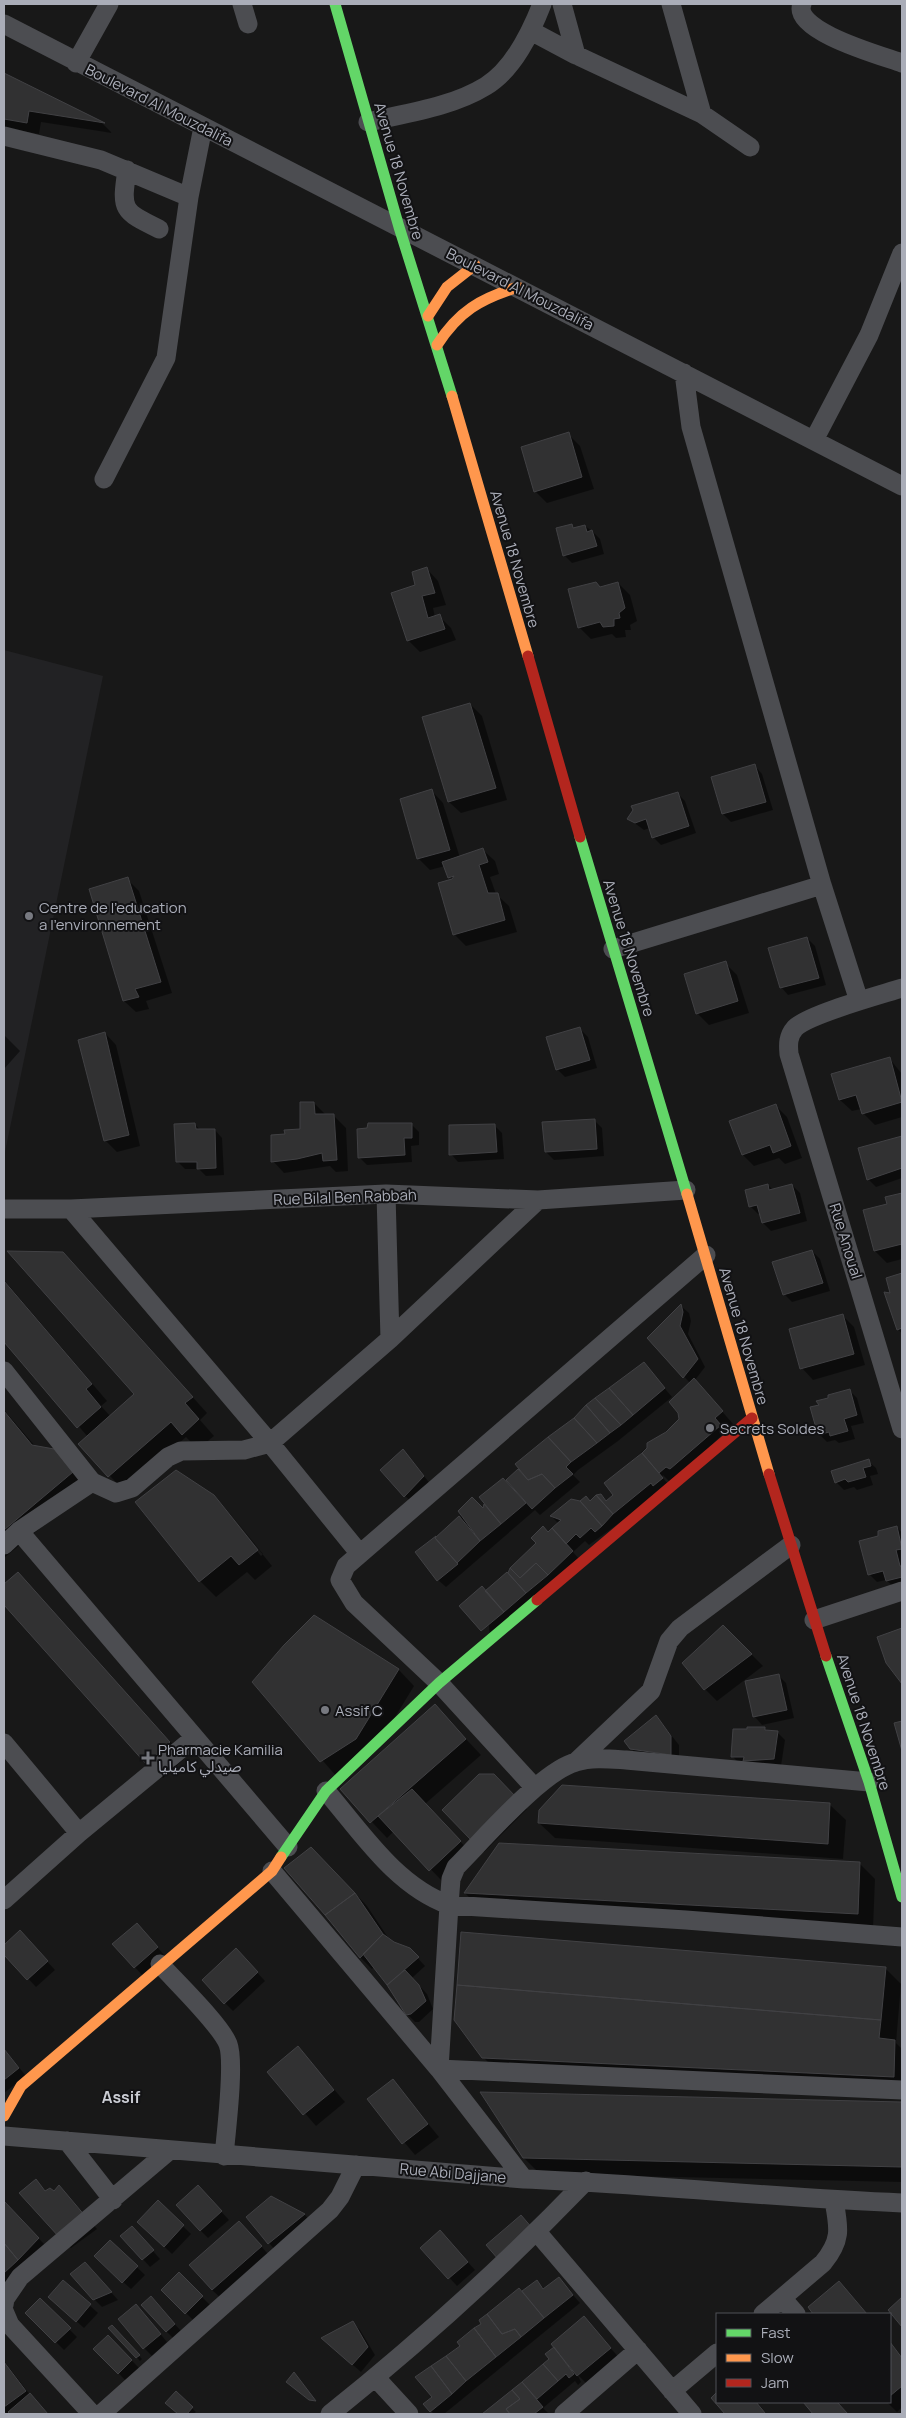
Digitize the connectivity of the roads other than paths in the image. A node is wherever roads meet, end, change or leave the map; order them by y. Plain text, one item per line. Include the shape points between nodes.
1 (109, 4) edge
2 (242, 4) edge
3 (336, 4) edge
4 (542, 4) edge
5 (562, 4) edge
6 (671, 4) edge
7 (802, 4) edge
8 (4, 24) edge
9 (248, 24) dead end
10 (531, 31) junction
11 (576, 56) junction
12 (76, 63) junction
13 (902, 63) edge
14 (702, 114) junction
15 (368, 122) junction
16 (203, 127) junction
17 (4, 136) edge
18 (750, 147) dead end
19 (127, 170) junction
20 (189, 197) junction
21 (399, 227) junction
22 (159, 229) dead end
23 (902, 253) edge
24 (475, 265) junction
25 (518, 287) junction
26 (428, 316) junction
27 (437, 345) junction
28 (684, 373) junction
29 (814, 440) junction
30 (104, 479) dead end
31 (902, 486) edge
32 (822, 885) junction
33 (613, 949) junction
34 (902, 988) edge
35 (859, 1001) junction
36 (686, 1190) junction
37 (386, 1194) junction
38 (538, 1200) junction
39 (4, 1209) edge
40 (71, 1209) junction
41 (706, 1255) junction
42 (390, 1338) junction
43 (4, 1371) edge
44 (752, 1418) junction
45 (902, 1429) edge
46 (270, 1443) junction
47 (92, 1482) junction
48 (19, 1531) junction
49 (4, 1544) edge
50 (791, 1545) junction
51 (360, 1554) junction
52 (902, 1591) edge
53 (814, 1620) junction
54 (438, 1683) junction
55 (194, 1738) junction
56 (4, 1743) edge
57 (576, 1762) junction
58 (869, 1782) junction
59 (535, 1788) junction
60 (326, 1791) junction
61 (79, 1833) junction
62 (288, 1847) junction
63 (898, 1864) edge
64 (272, 1871) junction
65 (902, 1893) edge
66 (4, 1900) edge
67 (449, 1905) junction
68 (902, 1937) edge
69 (160, 1964) junction
70 (439, 2069) junction
71 (902, 2090) edge
72 (4, 2116) edge
73 (4, 2136) edge
74 (67, 2141) junction
75 (170, 2150) junction
76 (224, 2156) junction
77 (356, 2165) junction
78 (524, 2179) junction
79 (586, 2181) junction
80 (113, 2200) junction
81 (834, 2201) junction
82 (902, 2204) edge
83 (537, 2232) junction
84 (782, 2298) junction
85 (4, 2305) edge
86 (4, 2310) edge
87 (764, 2313) edge
88 (795, 2313) edge
89 (638, 2350) junction
90 (716, 2353) edge
91 (376, 2378) junction
92 (672, 2391) junction
93 (92, 2414) edge
94 (101, 2414) edge
95 (330, 2414) edge
96 (409, 2414) edge
97 (564, 2414) edge
98 (692, 2414) edge

1 - 12 street
2 - 9 street
3 - 15 street, Avenue 18 Novembre
4 - 10 street
5 - 11 street
6 - 14 street
7 - 13 street via 802,16 809,25
8 - 12 street, Boulevard Al Mouzdalifa
10 - 11 street
10 - 15 street via 507,66 488,85 465,96
11 - 14 street
12 - 16 street, Boulevard Al Mouzdalifa
14 - 18 street
15 - 21 street, Avenue 18 Novembre
16 - 20 street
16 - 21 street, Boulevard Al Mouzdalifa
17 - 19 street via 75,152
19 - 20 street
19 - 22 street via 124,204 134,216
20 - 30 street via 166,358
21 - 24 street, Boulevard Al Mouzdalifa
21 - 26 street, Avenue 18 Novembre
23 - 29 street via 868,335
24 - 25 street, Boulevard Al Mouzdalifa
24 - 26 street via 449,284
25 - 27 street via 486,297 467,308 448,326
25 - 28 street, Boulevard Al Mouzdalifa
26 - 27 street, Avenue 18 Novembre
27 - 33 street, Avenue 18 Novembre
28 - 29 street, Boulevard Al Mouzdalifa
28 - 32 street via 691,427
29 - 31 street, Boulevard Al Mouzdalifa
32 - 33 street
32 - 35 street
33 - 36 street, Avenue 18 Novembre
34 - 35 street
35 - 45 street, Rue Anoual via 797,1026 788,1042 789,1054
36 - 38 street, Rue Bilal Ben Rabbah
36 - 41 street, Avenue 18 Novembre
37 - 38 street, Rue Bilal Ben Rabbah
37 - 40 street, Rue Bilal Ben Rabbah
37 - 42 street
38 - 42 street
39 - 40 street, Rue Bilal Ben Rabbah
40 - 46 street
41 - 44 street, Avenue 18 Novembre
41 - 51 street
42 - 46 street
43 - 47 street
44 - 50 street, Avenue 18 Novembre
44 - 54 street
46 - 47 street via 244,1450 181,1450 132,1488 116,1493
46 - 51 street
47 - 48 street
48 - 49 street
48 - 55 street
50 - 53 street, Avenue 18 Novembre
50 - 57 street via 680,1628 669,1642 651,1691
51 - 54 street via 346,1566 340,1580 346,1592
52 - 53 street
53 - 58 street, Avenue 18 Novembre
54 - 59 street
54 - 60 street
55 - 61 street
55 - 62 street
56 - 61 street
57 - 58 street via 601,1758
57 - 59 street via 556,1771
58 - 63 street, Avenue 18 Novembre
59 - 67 street via 456,1867 451,1879
60 - 62 street
60 - 67 street via 389,1865 413,1887
61 - 66 street
62 - 64 street
63 - 65 street, Avenue 18 Novembre
64 - 69 street
64 - 70 street
67 - 68 street
67 - 70 street
69 - 72 street via 21,2086
69 - 76 street via 219,2029 228,2044 231,2060
70 - 71 street
70 - 78 street
73 - 74 street, Rue Abi Dajjane
74 - 75 street, Rue Abi Dajjane
74 - 80 street
75 - 76 street, Rue Abi Dajjane
75 - 80 street
76 - 77 street, Rue Abi Dajjane
77 - 78 street, Rue Abi Dajjane
77 - 94 street via 330,2210
78 - 79 street, Rue Abi Dajjane
79 - 81 street, Rue Abi Dajjane
79 - 83 street
80 - 85 street via 20,2277 5,2298
81 - 82 street, Rue Abi Dajjane
81 - 84 street via 839,2228 831,2253
83 - 89 street
83 - 91 street
84 - 87 street
84 - 88 street
86 - 93 street via 10,2325
89 - 92 street
89 - 97 street
90 - 92 street
91 - 95 street
91 - 96 street
92 - 98 street

